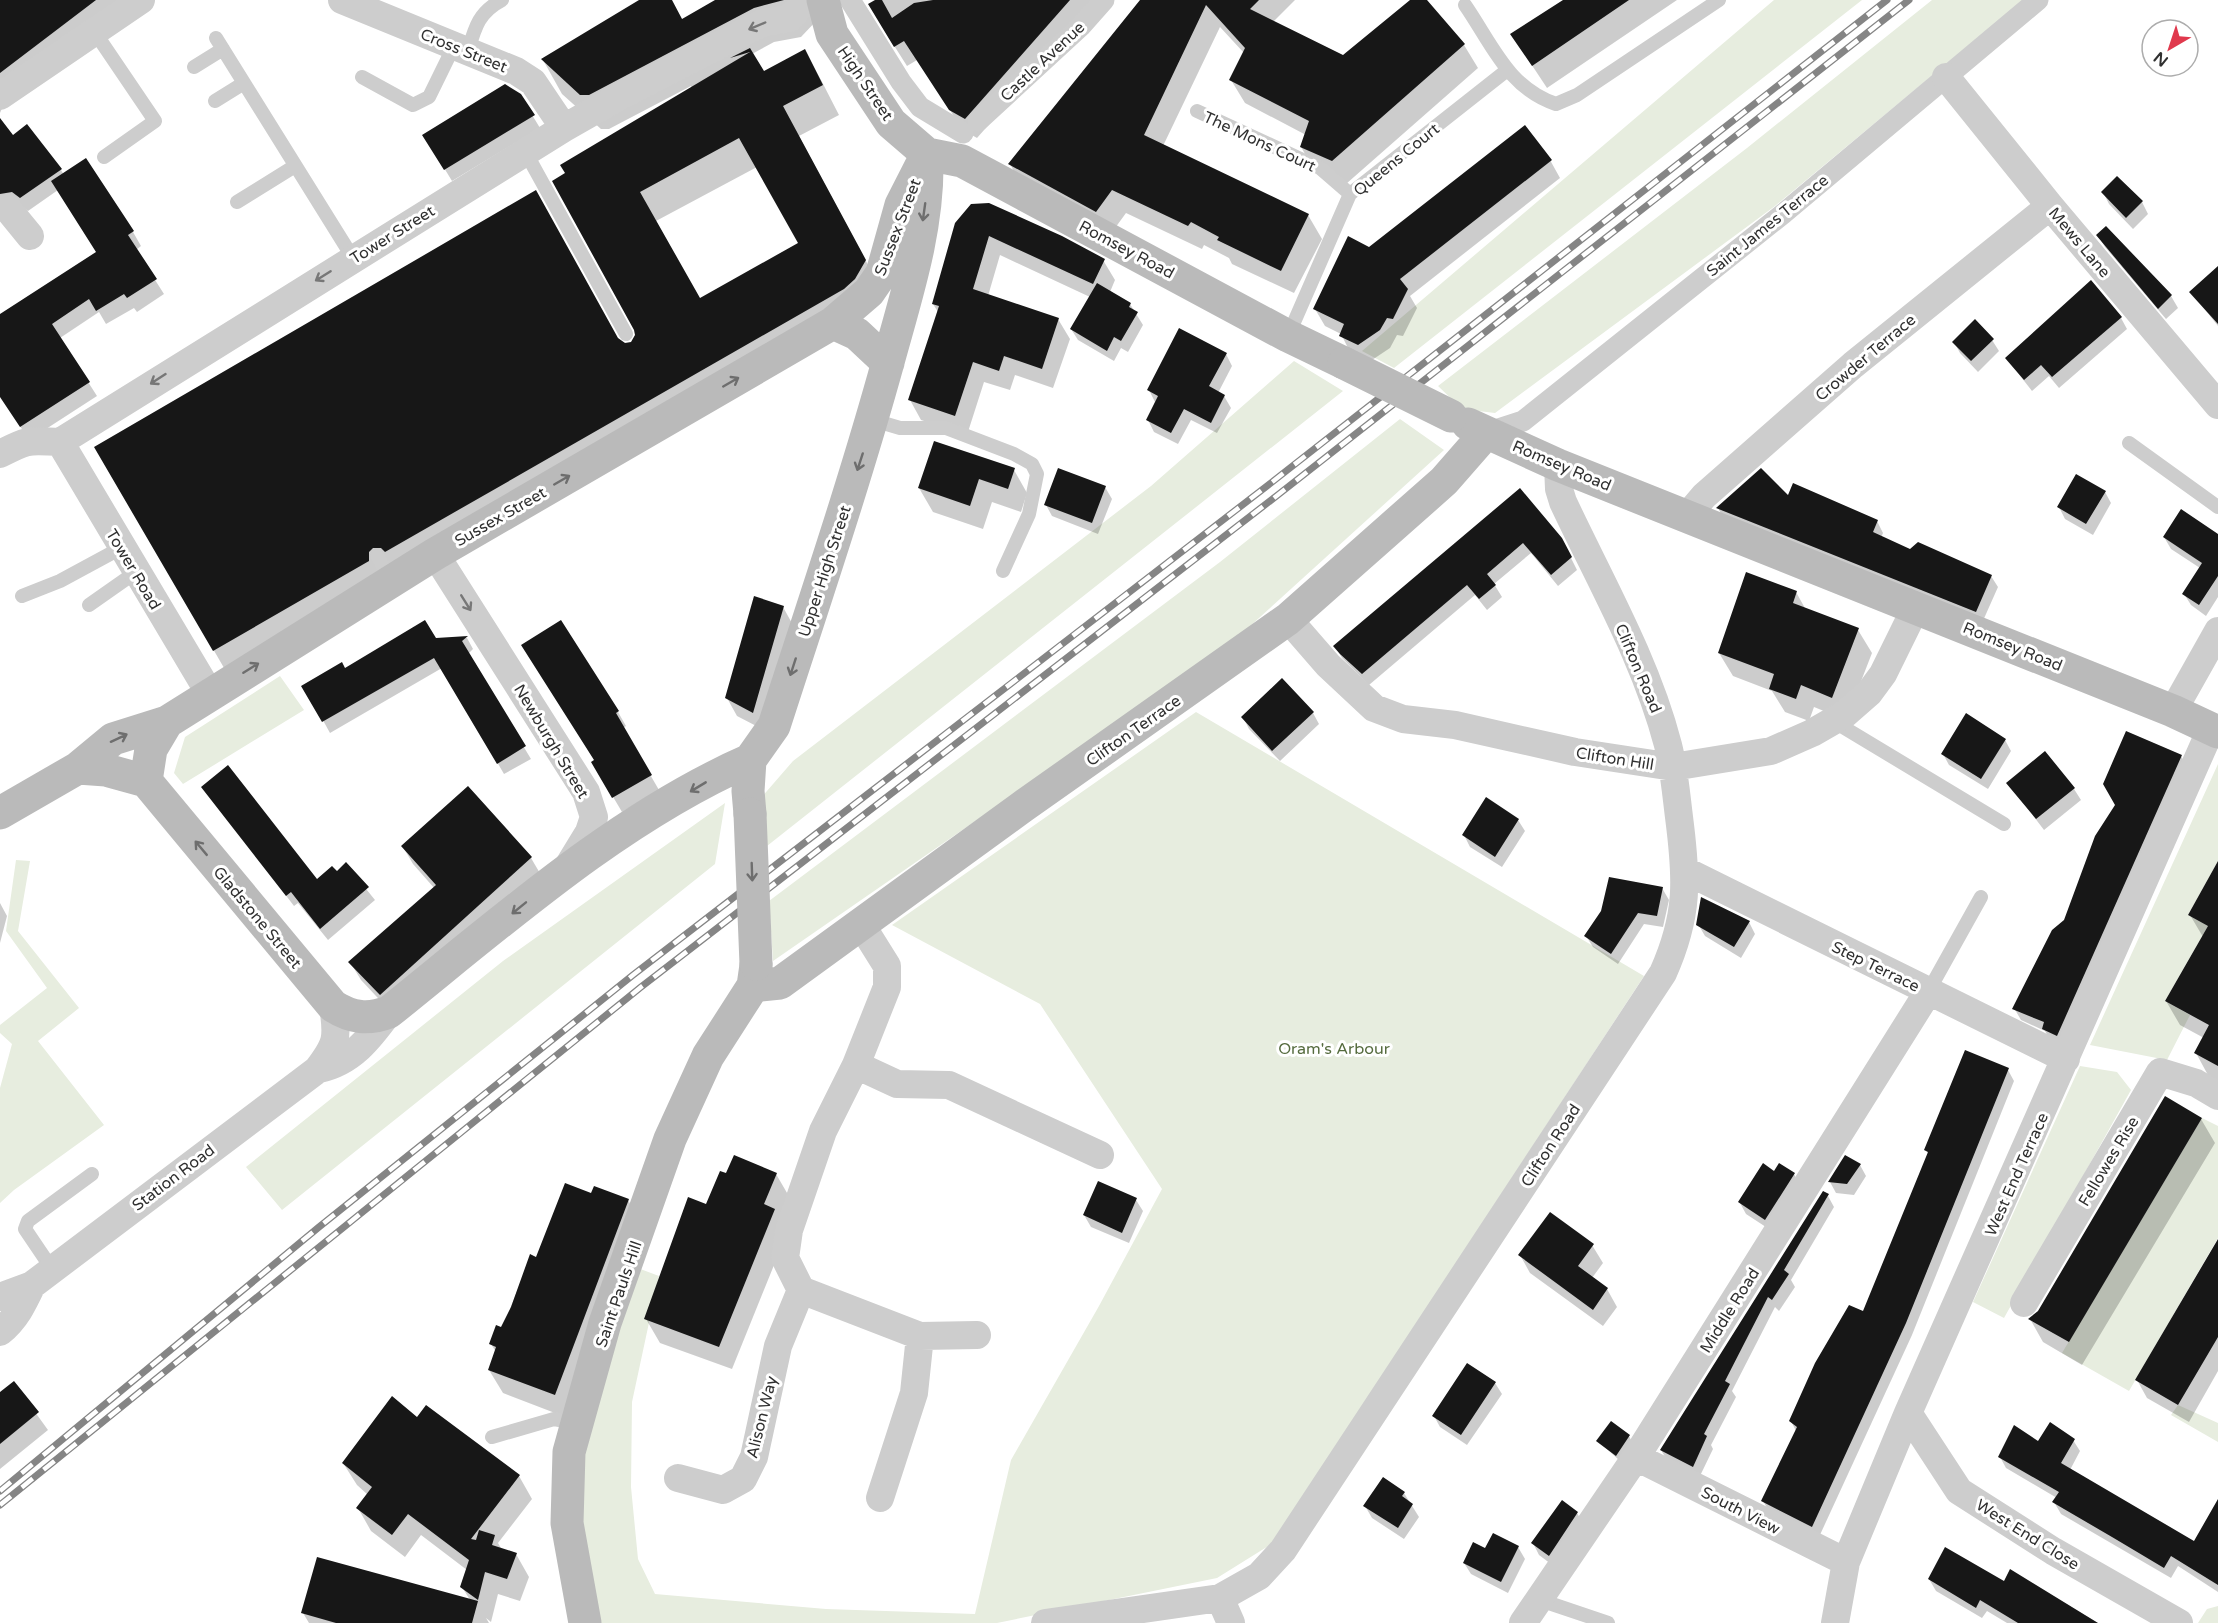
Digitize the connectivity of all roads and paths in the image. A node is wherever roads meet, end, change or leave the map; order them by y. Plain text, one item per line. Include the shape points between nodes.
1 (140, 0) edge
2 (342, 0) edge
3 (502, 0) edge
4 (823, 0) edge
5 (850, 0) edge
6 (1104, 0) edge
7 (1719, 0) edge
8 (2038, 0) edge
9 (1465, 5) dead end
10 (798, 9) edge
11 (94, 31) junction
12 (832, 34) junction
13 (461, 48) junction
14 (194, 67) dead end
15 (1506, 71) junction
16 (362, 77) dead end
17 (1946, 77) junction
18 (244, 83) junction
19 (0, 96) edge
20 (215, 101) dead end
21 (1197, 111) dead end
22 (564, 128) junction
23 (526, 153) junction
24 (927, 154) junction
25 (104, 157) dead end
26 (295, 166) junction
27 (1350, 194) junction
28 (237, 202) dead end
29 (2050, 206) junction
30 (6, 208) dead end
31 (30, 236) dead end
32 (353, 258) junction
33 (833, 323) junction
34 (626, 334) dead end
35 (1288, 336) junction
36 (888, 363) junction
37 (2218, 405) edge
38 (873, 420) junction
39 (1486, 433) junction
40 (60, 442) junction
41 (2129, 443) dead end
42 (0, 454) edge
43 (1558, 465) junction
44 (2218, 507) edge
45 (1687, 516) junction
46 (121, 548) junction
47 (435, 554) junction
48 (1003, 571) dead end
49 (136, 572) junction
50 (22, 596) dead end
51 (89, 605) dead end
52 (1916, 608) junction
53 (1288, 619) junction
54 (2218, 631) edge
55 (210, 694) junction
56 (2173, 711) junction
57 (1833, 721) junction
58 (166, 722) junction
59 (2215, 731) edge
60 (750, 760) junction
61 (1672, 767) junction
62 (78, 768) junction
63 (146, 781) junction
64 (0, 813) edge
65 (2004, 824) dead end
66 (1686, 871) junction
67 (565, 872) junction
68 (1981, 897) dead end
69 (862, 926) junction
70 (754, 975) junction
71 (1928, 992) junction
72 (333, 1006) junction
73 (389, 1012) junction
74 (2066, 1059) junction
75 (856, 1065) junction
76 (316, 1070) junction
77 (2218, 1096) edge
78 (1100, 1155) dead end
79 (92, 1174) dead end
80 (42, 1277) junction
81 (801, 1290) junction
82 (0, 1297) edge
83 (2024, 1302) dead end
84 (0, 1332) edge
85 (976, 1335) dead end
86 (920, 1336) junction
87 (1908, 1413) junction
88 (578, 1424) junction
89 (492, 1437) dead end
90 (1636, 1457) junction
91 (678, 1478) dead end
92 (880, 1498) dead end
93 (1846, 1562) junction
94 (1226, 1611) edge
95 (1530, 1611) edge
96 (585, 1623) edge
97 (1045, 1623) edge
98 (1608, 1623) edge
99 (1835, 1623) edge
100 (2179, 1623) edge

1 - 11 street
2 - 13 street, Cross Street
3 - 13 lane via 477,20
4 - 12 main road, High Street
5 - 6 street, Castle Avenue via 920,107 971,127
7 - 15 lane via 1577,95 1556,104 1536,97
8 - 17 street, Saint James Terrace
9 - 15 lane
10 - 12 street, Tower Street
10 -> 22 street, Tower Street via 762,23
11 - 19 street
11 - 25 lane via 155,121
12 - 24 main road, High Street via 891,123
13 - 16 lane via 429,97 413,105
13 - 22 street, Cross Street via 533,81
14 - 18 lane via 220,44
15 - 27 lane, Queens Court
17 - 29 street, Mews Lane
17 - 39 street, Saint James Terrace via 1784,213 1523,421
18 - 20 lane
18 - 26 lane
21 - 27 lane, The Mons Court via 1320,168
22 - 23 street, Tower Street
23 - 32 street, Tower Street
23 - 34 lane
24 - 33 main road, Sussex Street via 901,205 882,273 869,291
24 - 35 main road, Romsey Road via 962,160
24 -> 36 main road, Upper High Street via 924,214 911,283
26 - 28 lane
26 - 32 lane
27 - 35 lane, Queens Court
29 - 37 street, Mews Lane
29 - 45 street, Crowder Terrace via 1853,365 1704,496
30 - 31 street
32 -> 40 street, Tower Street
33 - 36 main road via 856,334
47 -> 33 main road, Sussex Street
35 - 39 main road, Romsey Road, bridge
36 - 38 main road, Upper High Street
38 - 48 lane via 900,428 946,428 1032,464 1037,474 1029,514
38 -> 60 main road, Upper High Street via 774,726
39 - 43 main road, Romsey Road
39 - 53 main road, Clifton Terrace via 1452,473
40 - 42 street via 27,441
40 - 46 street, Tower Road
41 - 44 lane
43 - 45 main road, Romsey Road
43 - 61 street, Clifton Road via 1563,502 1635,653 1657,711
45 - 52 main road, Romsey Road
46 - 49 street, Tower Road
46 - 50 lane via 60,581
55 -> 47 main road, Sussex Street via 384,568
47 -> 67 street, Newburgh Street via 586,792 594,817
49 - 51 lane
49 - 55 street, Tower Road
52 - 56 main road, Romsey Road
52 - 57 street, Clifton Hill via 1883,674 1869,693
53 - 61 street, Clifton Hill via 1328,665 1374,708 1403,719 1455,725 1575,752
53 - 69 main road, Clifton Terrace
54 - 56 street
55 - 58 main road, Sussex Street
56 - 59 main road, Romsey Road
57 - 61 street, Clifton Hill via 1772,751
57 - 65 lane
62 -> 58 main road, Sussex Street via 113,739
58 - 63 main road via 152,749
59 - 74 street, West End Terrace
60 -> 67 main road via 711,779
60 -> 70 main road, bridge
61 - 66 street, Clifton Road
62 - 63 main road via 106,770
62 - 64 main road, Sussex Street
72 -> 63 main road, Gladstone Street
66 - 71 street, Step Terrace
66 - 94 street, Clifton Road via 1685,906 1677,943 1663,973 1283,1550
67 -> 73 main road, Station Road
68 - 71 lane
69 - 70 main road, Clifton Terrace via 780,983
69 - 75 street via 887,966 887,987
70 - 88 main road, Saint Pauls Hill via 708,1056 670,1139 605,1323
71 - 74 street, Step Terrace
71 - 90 street, Middle Road
72 - 73 main road, Gladstone Street via 362,1018
72 - 76 street, Station Road via 337,1035 333,1049
73 - 76 street, Station Road via 358,1051 334,1066
74 - 87 street, West End Terrace
75 - 78 street via 897,1084 949,1085
75 - 81 street via 823,1131 789,1230 785,1258
76 - 80 street, Station Road
77 - 83 street, Fellowes Rise via 2196,1083 2160,1072
79 - 80 lane via 28,1221 25,1229
80 - 82 street
80 - 84 street via 10,1324
81 - 86 street
81 - 91 street, Alison Way via 778,1346 754,1457 743,1479 723,1490
85 - 86 street
86 - 92 street via 914,1393
87 - 93 street, West End Terrace
87 - 100 street, West End Close via 1959,1491 2052,1551
88 - 89 lane via 554,1419
88 - 96 main road, Saint Pauls Hill via 569,1452 567,1523
90 - 93 street, South View
90 - 95 street, Middle Road
93 - 99 street, West End Terrace
94 - 97 street, Clifton Road
95 - 98 lane

